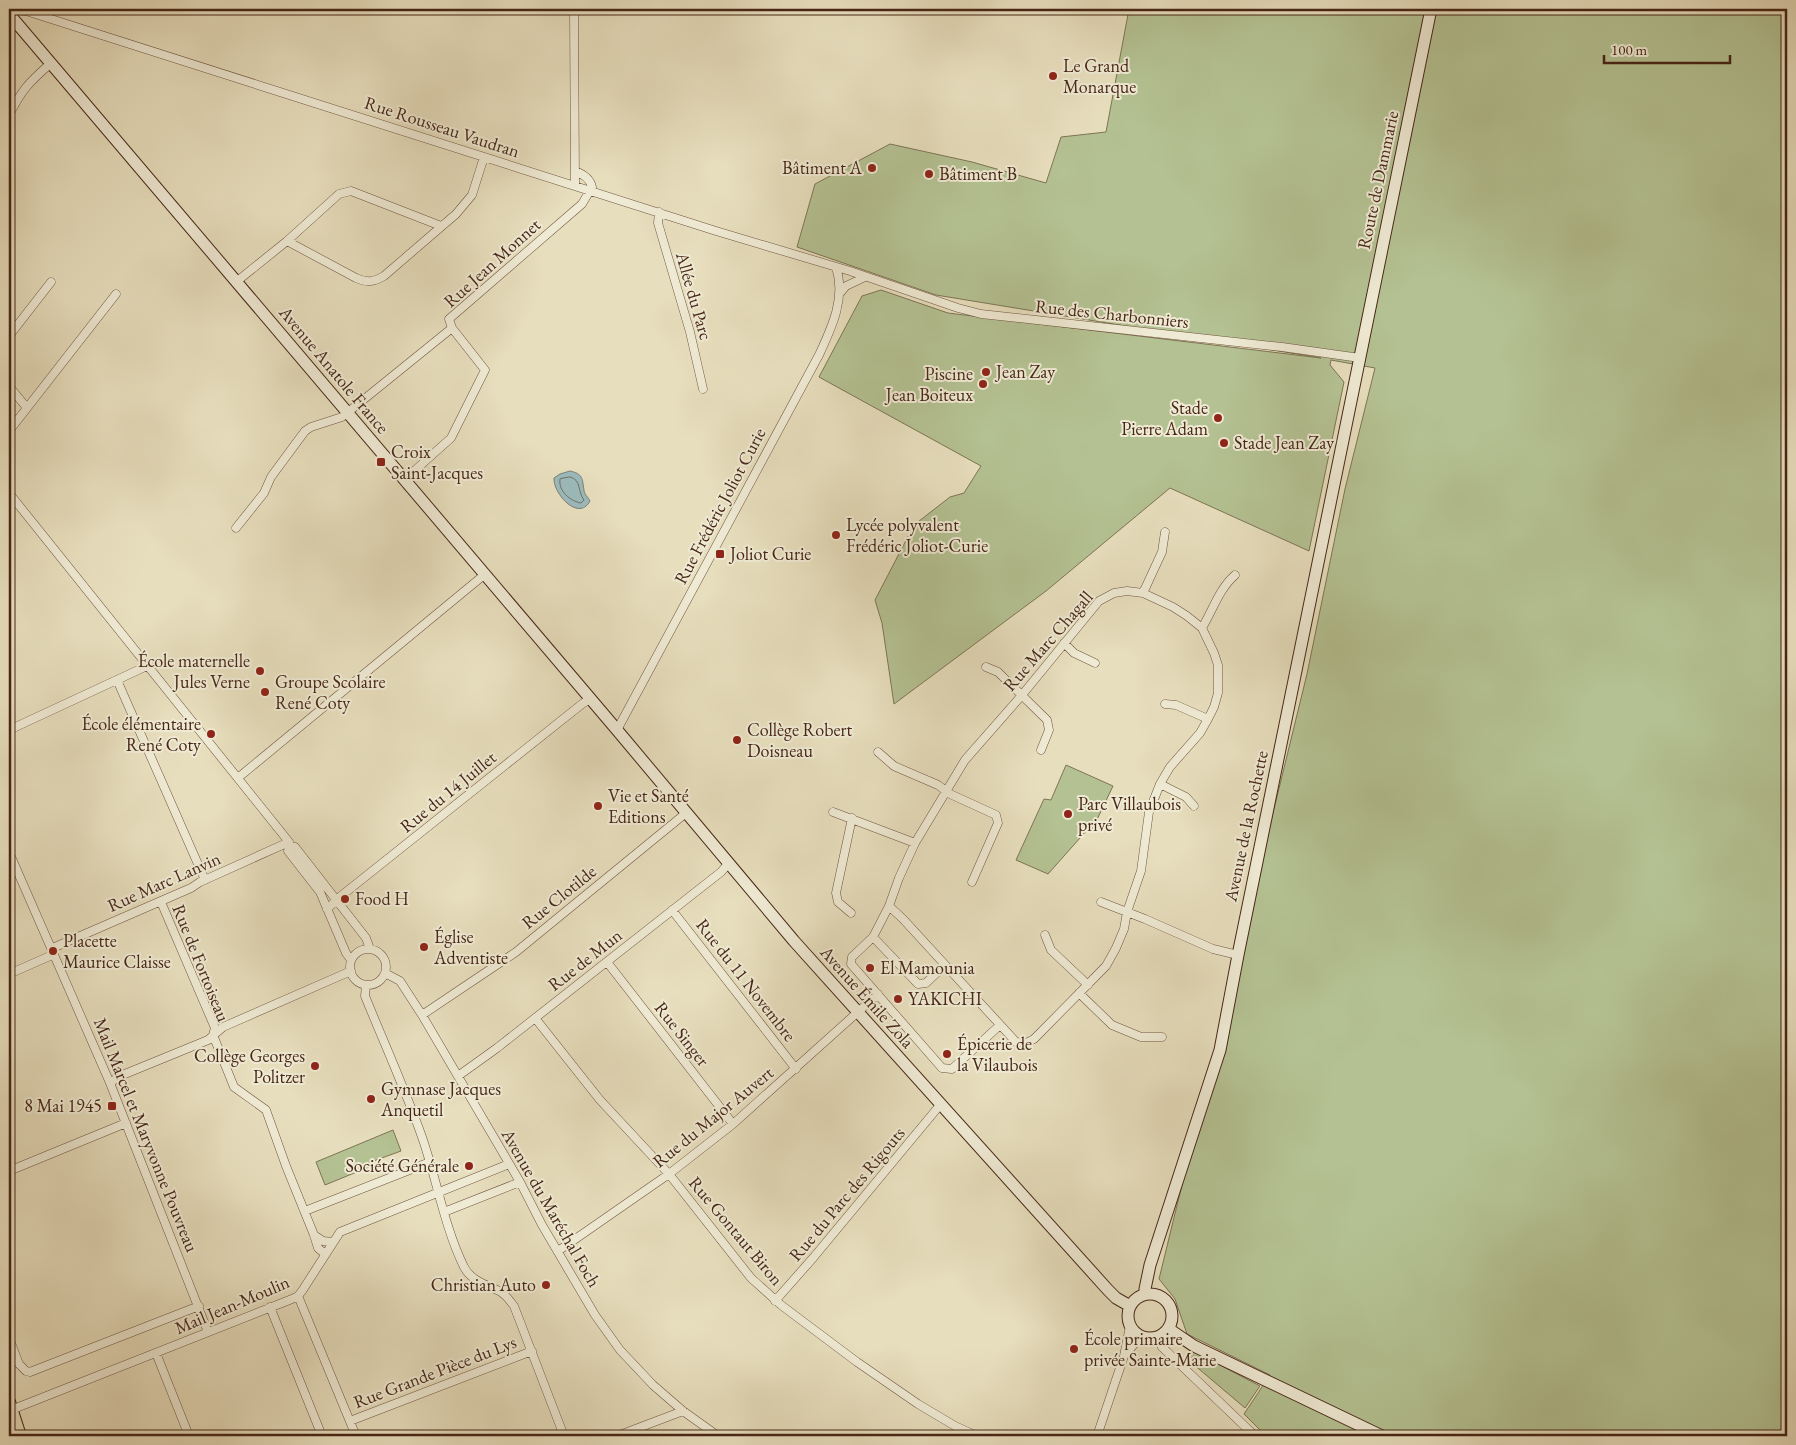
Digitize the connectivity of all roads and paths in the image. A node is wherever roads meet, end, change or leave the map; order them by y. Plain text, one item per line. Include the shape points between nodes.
1 (574, 9) edge
2 (1431, 9) edge
3 (9, 10) edge
4 (9, 14) edge
5 (50, 64) junction
6 (9, 115) edge
7 (484, 157) junction
8 (575, 171) junction
9 (575, 185) junction
10 (591, 191) junction
11 (660, 212) junction
12 (441, 226) junction
13 (286, 241) junction
14 (836, 267) junction
15 (865, 277) junction
16 (50, 282) dead end
17 (236, 282) junction
18 (840, 293) junction
19 (116, 294) dead end
20 (452, 328) junction
21 (9, 336) edge
22 (1360, 358) junction
23 (9, 386) edge
24 (703, 389) dead end
25 (27, 408) junction
26 (347, 413) junction
27 (9, 431) edge
28 (404, 480) junction
29 (9, 493) edge
30 (236, 528) dead end
31 (1165, 532) dead end
32 (484, 575) junction
33 (1235, 575) dead end
34 (1143, 593) junction
35 (1202, 628) junction
36 (1064, 643) junction
37 (1095, 663) dead end
38 (149, 665) junction
39 (986, 668) dead end
40 (117, 680) junction
41 (1022, 695) junction
42 (590, 700) junction
43 (1165, 704) dead end
44 (1208, 718) junction
45 (9, 730) edge
46 (616, 730) junction
47 (1041, 750) dead end
48 (878, 752) dead end
49 (238, 777) junction
50 (1160, 784) junction
51 (945, 791) junction
52 (1194, 806) dead end
53 (833, 812) dead end
54 (686, 813) junction
55 (852, 818) junction
56 (915, 843) junction
57 (289, 844) junction
58 (9, 852) edge
59 (728, 864) junction
60 (205, 880) junction
61 (972, 882) dead end
62 (334, 899) junction
63 (161, 902) junction
64 (1101, 902) dead end
65 (889, 906) junction
66 (327, 909) junction
67 (672, 910) junction
68 (1127, 912) junction
69 (851, 913) dead end
70 (1046, 935) dead end
71 (873, 937) junction
72 (370, 948) junction
73 (53, 951) junction
74 (1238, 955) junction
75 (351, 960) junction
76 (607, 962) junction
77 (945, 964) junction
78 (351, 971) junction
79 (385, 972) junction
80 (9, 974) edge
81 (366, 984) junction
82 (1088, 985) junction
83 (1079, 993) junction
84 (878, 994) junction
85 (857, 1013) junction
86 (422, 1015) junction
87 (535, 1018) junction
88 (1000, 1025) junction
89 (213, 1035) junction
90 (1162, 1037) dead end
91 (796, 1069) junction
92 (458, 1076) junction
93 (110, 1083) junction
94 (940, 1105) junction
95 (126, 1123) junction
96 (733, 1124) junction
97 (430, 1162) junction
98 (509, 1164) junction
99 (9, 1171) edge
100 (669, 1174) junction
101 (520, 1182) junction
102 (438, 1194) junction
103 (305, 1210) junction
104 (444, 1212) junction
105 (314, 1235) junction
106 (333, 1242) junction
107 (558, 1251) junction
108 (325, 1254) junction
109 (1147, 1294) junction
110 (298, 1296) junction
111 (775, 1301) junction
112 (199, 1306) junction
113 (1130, 1306) junction
114 (270, 1307) junction
115 (1130, 1326) junction
116 (1169, 1329) junction
117 (208, 1332) junction
118 (1141, 1336) junction
119 (9, 1338) edge
120 (1157, 1338) junction
121 (532, 1351) junction
122 (156, 1353) junction
123 (1124, 1356) junction
124 (10, 1406) edge
125 (683, 1411) junction
126 (350, 1421) junction
127 (321, 1434) edge
128 (20, 1436) edge
129 (189, 1436) edge
130 (307, 1436) edge
131 (356, 1436) edge
132 (564, 1436) edge
133 (617, 1436) edge
134 (718, 1436) edge
135 (977, 1436) edge
136 (1097, 1436) edge
137 (1255, 1436) edge
138 (1382, 1436) edge

1 - 8 street
2 - 22 main road, Route de Dammarie
3 - 7 street, Rue Rousseau Vaudran via 26,11
4 - 5 main road, Avenue Anatole France
5 - 6 street via 29,82
5 - 17 main road, Avenue Anatole France
7 - 9 street, Rue Rousseau Vaudran
7 - 12 street via 472,195
8 - 9 street
8 - 10 street via 591,182
9 - 10 street, Rue Rousseau Vaudran
10 - 11 street, Rue Rousseau Vaudran
10 - 20 street, Rue Jean Monnet via 582,204 449,318
11 - 14 street, Rue Rousseau Vaudran
11 - 24 street, Allée du Parc via 658,223
12 - 13 street via 351,191 339,194
12 - 13 street via 384,276 366,282
13 - 17 street
14 - 15 street, Rue Rousseau Vaudran
14 - 18 street, Rue Frédéric Joliot Curie
15 - 18 street via 855,280
15 - 22 street, Rue des Charbonniers via 981,314
16 - 21 street
17 - 26 main road, Avenue Anatole France
18 - 46 street, Rue Frédéric Joliot Curie via 835,319 819,355
19 - 25 street
20 - 26 street, Rue Jean Monnet
20 - 28 street via 485,370 451,438
22 - 74 main road, Avenue de la Rochette
23 - 25 street
25 - 27 street
26 - 28 main road, Avenue Anatole France
26 - 30 street, Rue Jean Monnet via 305,431 270,477 264,493
28 - 32 main road, Avenue Anatole France
29 - 38 street
31 - 34 street via 1162,552
32 - 42 main road, Avenue Anatole France
32 - 49 street
33 - 35 street via 1224,585
34 - 35 street, Rue Marc Chagall via 1173,607
34 - 36 street, Rue Marc Chagall via 1114,593 1099,601
35 - 44 street, Rue Marc Chagall via 1214,653 1219,678 1214,707
36 - 37 street via 1074,653
36 - 41 street, Rue Marc Chagall
38 - 40 street
38 - 49 street
39 - 41 street via 998,672
40 - 45 street
40 - 60 street
41 - 47 street via 1049,726
41 - 51 street, Rue Marc Chagall via 965,760
42 - 46 main road, Avenue Émile Zola
42 - 62 street, Rue du 14 Juillet
43 - 44 street
44 - 50 street, Rue Marc Chagall
46 - 54 main road, Avenue Émile Zola
48 - 51 street via 894,766
49 - 57 street
50 - 52 street via 1186,797
50 - 68 street, Rue Marc Chagall via 1149,812 1141,870
51 - 56 street, Rue Marc Chagall
51 - 61 street via 996,815 998,819
53 - 55 street
54 - 59 main road, Avenue Émile Zola
54 - 86 street, Rue Clotilde via 516,952
55 - 56 street
55 - 69 street via 836,894 838,902
56 - 65 street, Rue Marc Chagall
57 - 60 street, Rue Marc Lanvin
57 - 62 street via 295,847
57 - 66 street via 288,851 320,892
58 - 73 street, Mail Marcel et Maryvonne Pouvreau
59 - 67 street, Rue de Mun
59 - 85 main road, Avenue Émile Zola
60 - 63 street, Rue Marc Lanvin
62 - 66 street, Rue du 14 Juillet
62 - 72 street via 366,938
63 - 73 street, Rue Marc Lanvin via 55,947
63 - 89 street, Rue de Fortoiseau via 215,1028
64 - 68 street
65 - 71 street, Rue Marc Chagall
65 - 77 street, Rue Marc Chagall
66 - 75 street
67 - 76 street, Rue de Mun
67 - 91 street, Rue du 11 Novembre
68 - 74 street via 1212,949
68 - 82 street, Rue Marc Chagall via 1116,948 1106,966
70 - 82 street via 1051,950
71 - 77 street via 918,984 926,984
71 - 84 street, Rue Marc Chagall via 852,957 851,964
72 - 75 street via 358,951
72 - 79 street via 383,957
73 - 80 street, Rue Marc Lanvin via 50,956
73 - 93 street, Mail Marcel et Maryvonne Pouvreau
74 - 109 main road, Avenue de la Rochette via 1220,1050 1150,1265
75 - 78 street
76 - 87 street, Rue de Mun
76 - 96 street, Rue Singer
77 - 88 street, Rue Marc Chagall
78 - 81 street via 356,980
78 - 89 street via 223,1027
79 - 81 street via 376,983
79 - 86 street, Avenue du Maréchal Foch via 400,981
81 - 97 street via 365,996
82 - 83 street, Rue Marc Chagall
83 - 88 street, Rue Marc Chagall via 1030,1042 1016,1042
83 - 90 street via 1112,1025 1140,1037
84 - 85 street, Rue du Major Auvert
84 - 88 street via 942,1068 952,1069
85 - 91 street, Rue du Major Auvert
85 - 94 main road, Avenue Émile Zola
86 - 92 street, Avenue du Maréchal Foch
87 - 92 street, Rue de Mun
87 - 100 street, Rue Gontaut Biron via 600,1100
89 - 93 street
89 - 103 street, Rue de Fortoiseau via 234,1087 266,1110
91 - 96 street, Rue du Major Auvert
92 - 98 street, Avenue du Maréchal Foch
93 - 95 street, Mail Marcel et Maryvonne Pouvreau
94 - 111 street, Rue du Parc des Rigouts
94 - 113 main road, Avenue Émile Zola via 1116,1298
95 - 99 street
95 - 112 street, Mail Marcel et Maryvonne Pouvreau
96 - 100 street, Rue du Major Auvert
97 - 102 street
97 - 103 street
98 - 101 street, Avenue du Maréchal Foch
98 - 102 street, Mail Jean-Moulin
100 - 107 street, Rue du Major Auvert
100 - 111 street, Rue Gontaut Biron via 730,1253
101 - 104 street
101 - 107 street, Avenue du Maréchal Foch
102 - 104 street
102 - 106 street, Mail Jean-Moulin via 340,1232
103 - 105 street, Rue de Fortoiseau
104 - 121 street via 468,1274 507,1297 514,1306
105 - 106 street via 323,1241
105 - 108 street, Rue de Fortoiseau via 318,1248
106 - 108 street, Mail Jean-Moulin
107 - 125 street, Avenue du Maréchal Foch via 595,1315 620,1350
108 - 110 street, Mail Jean-Moulin
109 - 113 main road
109 - 116 main road via 1162,1297 1169,1304 1173,1314
110 - 114 street, Mail Jean-Moulin
110 - 126 street
111 - 135 street, Rue Gontaut Biron via 891,1386
112 - 117 street, Mail Marcel et Maryvonne Pouvreau
112 - 119 street, Mail Jean-Moulin via 38,1370 26,1372 19,1364
113 - 115 main road
114 - 117 street, Mail Jean-Moulin
114 - 127 street
115 - 118 main road
115 - 123 street
116 - 120 main road
116 - 138 main road via 1217,1358
117 - 122 street, Mail Jean-Moulin
118 - 120 main road
118 - 123 street
120 - 137 street via 1162,1347
121 - 126 street, Rue Grande Pièce du Lys
121 - 132 street
122 - 124 street, Mail Jean-Moulin
122 - 129 street
123 - 136 street
124 - 128 main road
125 - 133 street
125 - 134 street, Avenue du Maréchal Foch
126 - 131 street
127 - 130 street

